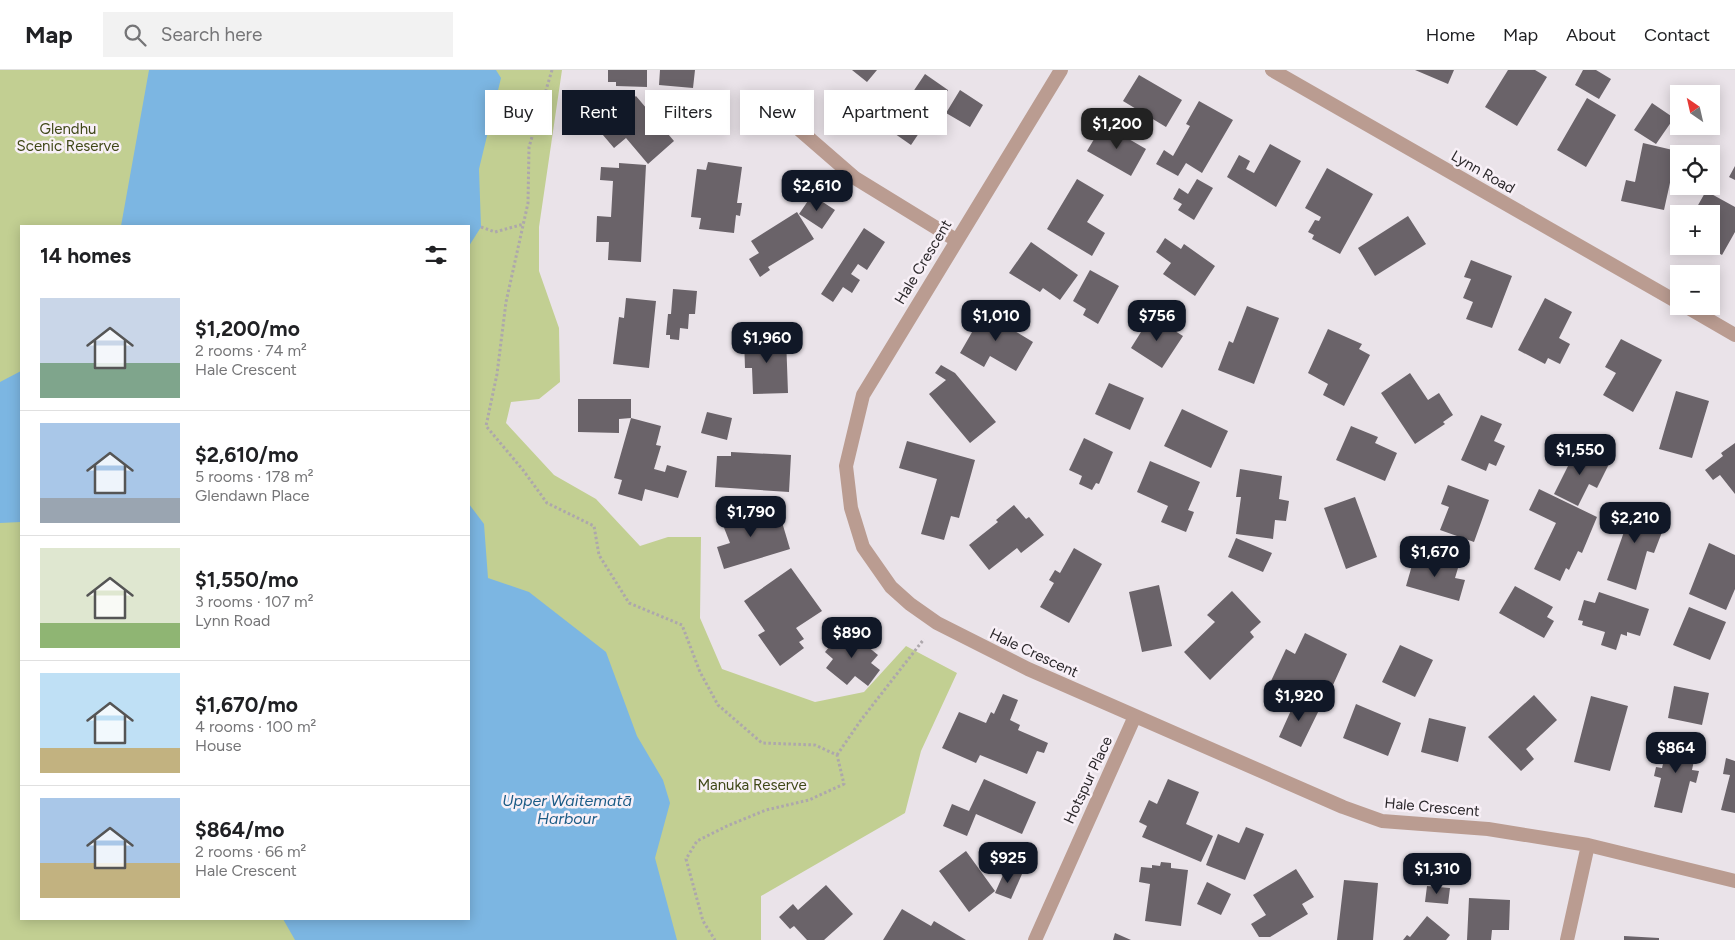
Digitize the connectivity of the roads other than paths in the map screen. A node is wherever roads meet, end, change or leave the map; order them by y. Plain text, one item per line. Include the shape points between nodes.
1 (1061, 70) edge
2 (1272, 70) edge
3 (805, 135) edge
4 (956, 240) junction
5 (1670, 298) edge
6 (1701, 315) edge
7 (1735, 335) edge
8 (1135, 716) junction
9 (1588, 844) junction
10 (1735, 881) edge
11 (1035, 940) edge
12 (1567, 940) edge

1 - 4 street, Hale Crescent
2 - 5 street, Lynn Road
3 - 4 street via 855,178
4 - 8 street, Hale Crescent via 863,395 846,466 851,508 863,548 891,587 937,623 1028,670
6 - 7 street
8 - 9 street, Hale Crescent via 1382,821 1488,829
8 - 11 street, Hotspur Place
9 - 10 street, Hale Crescent
9 - 12 street

